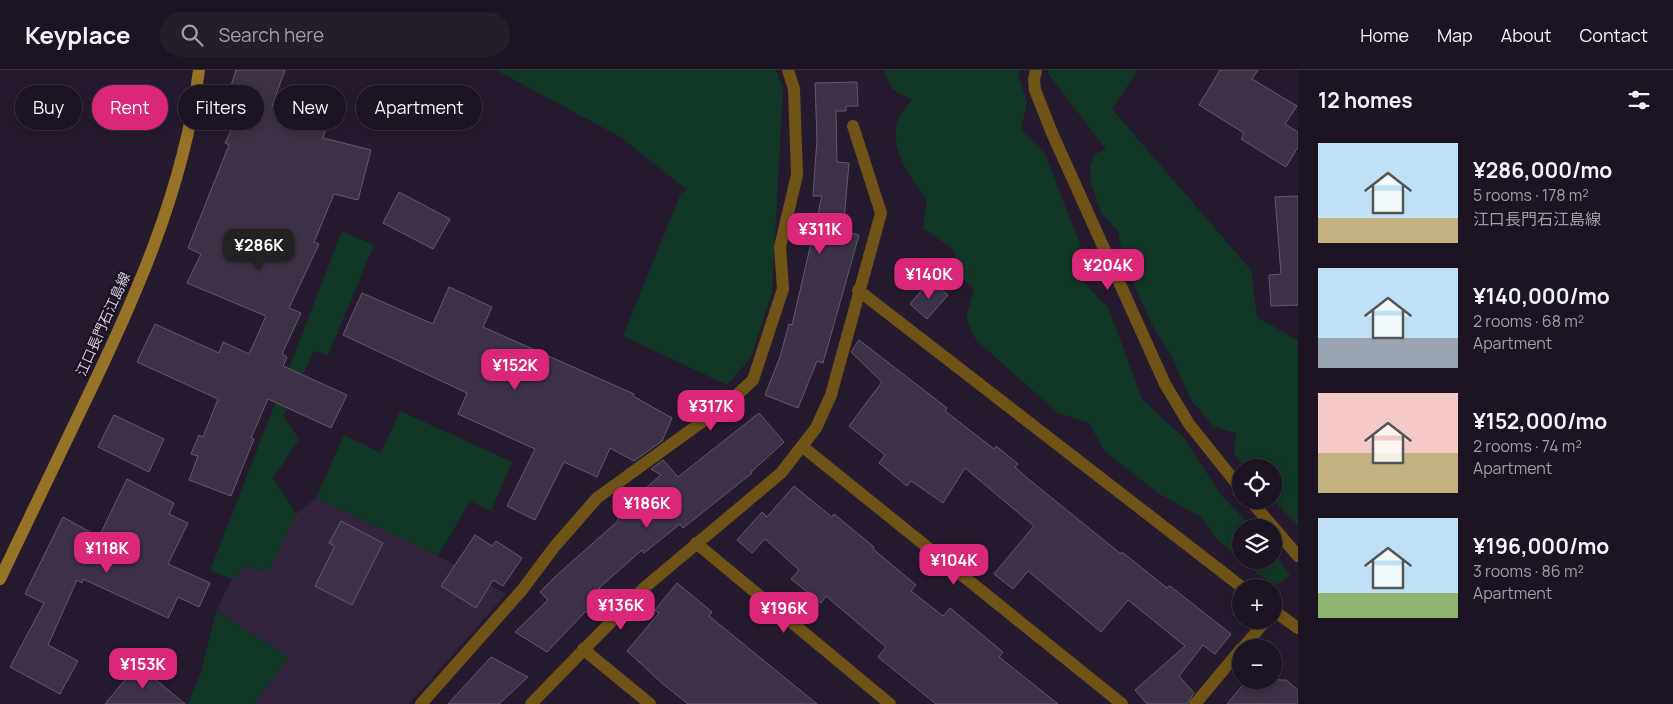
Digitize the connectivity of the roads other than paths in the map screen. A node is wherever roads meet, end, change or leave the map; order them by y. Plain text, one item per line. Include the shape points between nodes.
1 (199, 70) edge
2 (788, 70) edge
3 (1036, 70) edge
4 (853, 126) dead end
5 (858, 290) junction
6 (803, 447) junction
7 (1232, 479) edge
8 (1258, 509) edge
9 (696, 543) junction
10 (1298, 556) edge
11 (0, 579) edge
12 (1232, 579) edge
13 (1282, 617) edge
14 (1298, 628) edge
15 (1258, 629) edge
16 (1250, 639) edge
17 (583, 649) junction
18 (1232, 660) edge
19 (421, 704) edge
20 (532, 704) edge
21 (650, 704) edge
22 (890, 704) edge
23 (1122, 704) edge
24 (1195, 704) edge

1 - 11 main road, 江口長門石江島線 via 194,106 162,227 118,333
2 - 19 street via 794,89 797,175 780,247 783,290 753,380 728,403 597,498 522,590
3 - 7 street via 1036,90 1052,133 1165,384 1188,424
4 - 5 street via 881,213
5 - 6 street via 831,395
5 - 12 street
6 - 9 street via 781,473
6 - 23 street
8 - 10 street
9 - 17 street via 644,588
9 - 22 street
13 - 14 street
15 - 16 street
17 - 20 street
17 - 21 street
18 - 24 street

